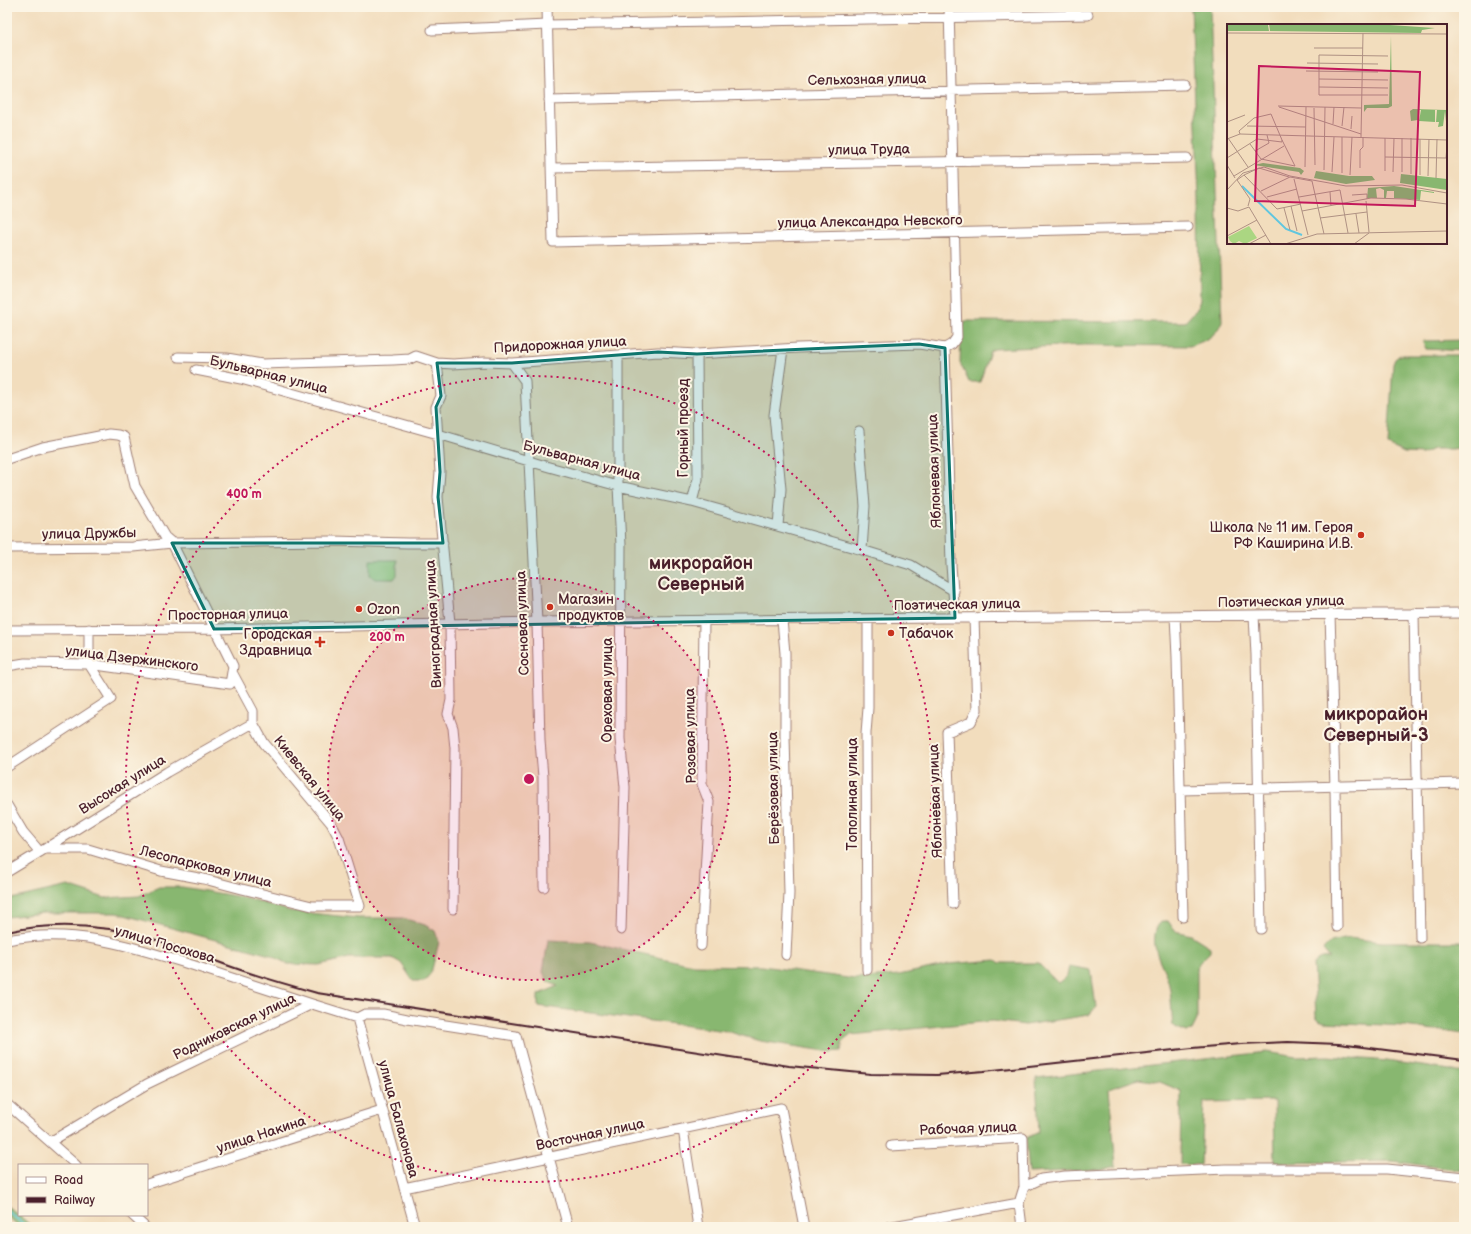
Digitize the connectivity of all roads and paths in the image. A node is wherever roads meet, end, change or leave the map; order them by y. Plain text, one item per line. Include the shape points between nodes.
1 (547, 7) edge
2 (950, 7) edge
3 (1088, 14) dead end
4 (950, 17) junction
5 (547, 25) junction
6 (432, 30) dead end
7 (1185, 86) dead end
8 (952, 91) junction
9 (549, 100) junction
10 (1187, 158) dead end
11 (953, 161) junction
12 (551, 168) junction
13 (1188, 228) dead end
14 (955, 233) junction
15 (945, 348) junction
16 (783, 349) junction
17 (697, 354) junction
18 (618, 355) junction
19 (178, 357) dead end
20 (437, 363) junction
21 (512, 363) junction
22 (196, 370) dead end
23 (859, 431) dead end
24 (438, 434) junction
25 (7, 459) edge
26 (528, 461) junction
27 (618, 486) junction
28 (692, 502) junction
29 (778, 526) junction
30 (172, 543) junction
31 (442, 543) junction
32 (7, 548) edge
33 (862, 550) junction
34 (954, 591) junction
35 (1464, 613) edge
36 (1330, 614) junction
37 (1414, 614) junction
38 (1254, 615) junction
39 (1175, 616) junction
40 (955, 618) junction
41 (974, 618) junction
42 (868, 619) junction
43 (704, 620) junction
44 (782, 620) junction
45 (621, 621) junction
46 (537, 622) junction
47 (450, 623) junction
48 (89, 629) junction
49 (214, 629) junction
50 (7, 630) edge
51 (90, 664) junction
52 (7, 666) edge
53 (232, 672) junction
54 (253, 723) junction
55 (7, 767) edge
56 (1418, 784) junction
57 (1464, 784) edge
58 (1335, 787) junction
59 (1257, 789) junction
60 (1181, 790) junction
61 (7, 805) edge
62 (43, 851) junction
63 (7, 872) edge
64 (544, 887) dead end
65 (952, 904) dead end
66 (360, 906) joint
67 (453, 909) dead end
68 (1184, 917) dead end
69 (1336, 927) dead end
70 (1260, 929) dead end
71 (621, 930) dead end
72 (1420, 938) dead end
73 (7, 940) edge
74 (701, 946) dead end
75 (786, 955) dead end
76 (867, 970) dead end
77 (312, 1004) junction
78 (357, 1018) junction
79 (7, 1104) edge
80 (382, 1110) junction
81 (683, 1129) junction
82 (50, 1142) junction
83 (891, 1146) dead end
84 (549, 1157) junction
85 (75, 1164) edge
86 (1464, 1177) edge
87 (148, 1184) edge
88 (1024, 1187) junction
89 (404, 1188) junction
90 (1019, 1203) junction
91 (133, 1216) edge
92 (145, 1227) edge
93 (415, 1227) edge
94 (568, 1227) edge
95 (698, 1227) edge
96 (804, 1227) edge
97 (888, 1227) edge
98 (1022, 1227) edge

1 - 5 street
2 - 4 street
3 - 4 street
4 - 5 street
4 - 8 street
5 - 6 street
5 - 9 street
7 - 8 street, Сельхозная улица
8 - 9 street, Сельхозная улица
8 - 11 street
9 - 12 street
10 - 11 street, улица Труда
11 - 12 street, улица Труда
11 - 14 street
12 - 14 street, улица Александра Невского via 553,242
13 - 14 street, улица Александра Невского
14 - 15 street via 957,337
15 - 16 street, Придорожная улица via 919,344
15 - 34 street, Яблоневая улица via 951,565
16 - 17 street, Придорожная улица
16 - 29 street via 774,415 781,489
17 - 18 street, Придорожная улица via 658,352
17 - 28 street, Горный проезд via 698,479
18 - 21 street, Придорожная улица
18 - 27 street, Ореховая улица
19 - 20 street, Придорожная улица via 227,358 262,364 393,360 416,356
20 - 21 street, Придорожная улица
20 - 24 street, Виноградная улица via 441,396 436,407
21 - 26 street, Сосновая улица via 524,380
22 - 24 street, Бульварная улица via 241,379
23 - 33 street via 865,506
24 - 26 street, Бульварная улица
24 - 31 street, Виноградная улица via 438,497
25 - 30 street via 43,447 99,436 114,434 124,438 135,486 165,537
26 - 27 street, Бульварная улица
26 - 46 street, Сосновая улица
27 - 28 street, Бульварная улица
27 - 45 street, Ореховая улица
28 - 29 street, Бульварная улица
29 - 33 street, Бульварная улица
30 - 31 street, улица Дружбы
30 - 32 street, улица Дружбы via 133,547
30 - 49 street
31 - 47 street, Виноградная улица
33 - 34 street, Бульварная улица via 911,565
34 - 40 street, Яблоневая улица
35 - 37 street, Поэтическая улица
36 - 37 street, Поэтическая улица
36 - 38 street, Поэтическая улица
36 - 58 street
37 - 56 street
38 - 39 street, Поэтическая улица
38 - 59 street
39 - 41 street, Поэтическая улица
39 - 60 street
40 - 41 street, Поэтическая улица
40 - 42 street, Поэтическая улица
41 - 65 street, Яблоневая улица via 977,710 971,722 947,732
42 - 44 street, Поэтическая улица
42 - 76 street, Тополиная улица
43 - 44 street, Поэтическая улица
43 - 45 street, Поэтическая улица
43 - 74 street, Розовая улица via 702,784 709,802
44 - 75 street, Берёзовая улица via 785,653 789,893
45 - 46 street, Поэтическая улица
45 - 71 street, Ореховая улица via 620,739 625,787
46 - 47 street, Поэтическая улица
46 - 64 street, Сосновая улица
47 - 49 street, Просторная улица
47 - 67 street, Виноградная улица via 451,700 448,714 453,728 455,748
48 - 49 street, Просторная улица
48 - 50 street, Просторная улица
48 - 51 street
49 - 53 street via 233,666
51 - 52 street, улица Дзержинского via 26,662
51 - 53 street, улица Дзержинского via 230,684
51 - 55 street via 111,699
53 - 54 street, Киевская улица via 253,711
54 - 62 street, Высокая улица via 167,772
54 - 66 street, Киевская улица via 264,743 331,823 339,838
56 - 57 street
56 - 58 street
56 - 72 street
58 - 59 street
58 - 69 street
59 - 60 street
59 - 70 street
60 - 68 street
61 - 62 street via 23,832
62 - 63 street, Высокая улица
62 - 66 street, Лесопарковая улица via 88,848 161,871 312,906
73 - 77 street, улица Посохова via 29,936 81,936 119,943
77 - 78 street, Родниковская улица
77 - 82 street, Родниковская улица via 147,1084
78 - 80 street, улица Балахонова
78 - 84 street, Родниковская улица via 366,1014 383,1014 516,1036
79 - 82 street
80 - 87 street, улица Накина
80 - 89 street, улица Балахонова
81 - 84 street, Восточная улица
81 - 95 street
81 - 96 street, Восточная улица via 781,1108
82 - 85 street
83 - 88 street, Рабочая улица via 1023,1138
84 - 89 street, Восточная улица
84 - 94 street
86 - 88 street via 1387,1169 1226,1169 1065,1176 1041,1179
88 - 90 street
89 - 93 street, улица Балахонова
90 - 97 street
90 - 98 street
91 - 92 street

